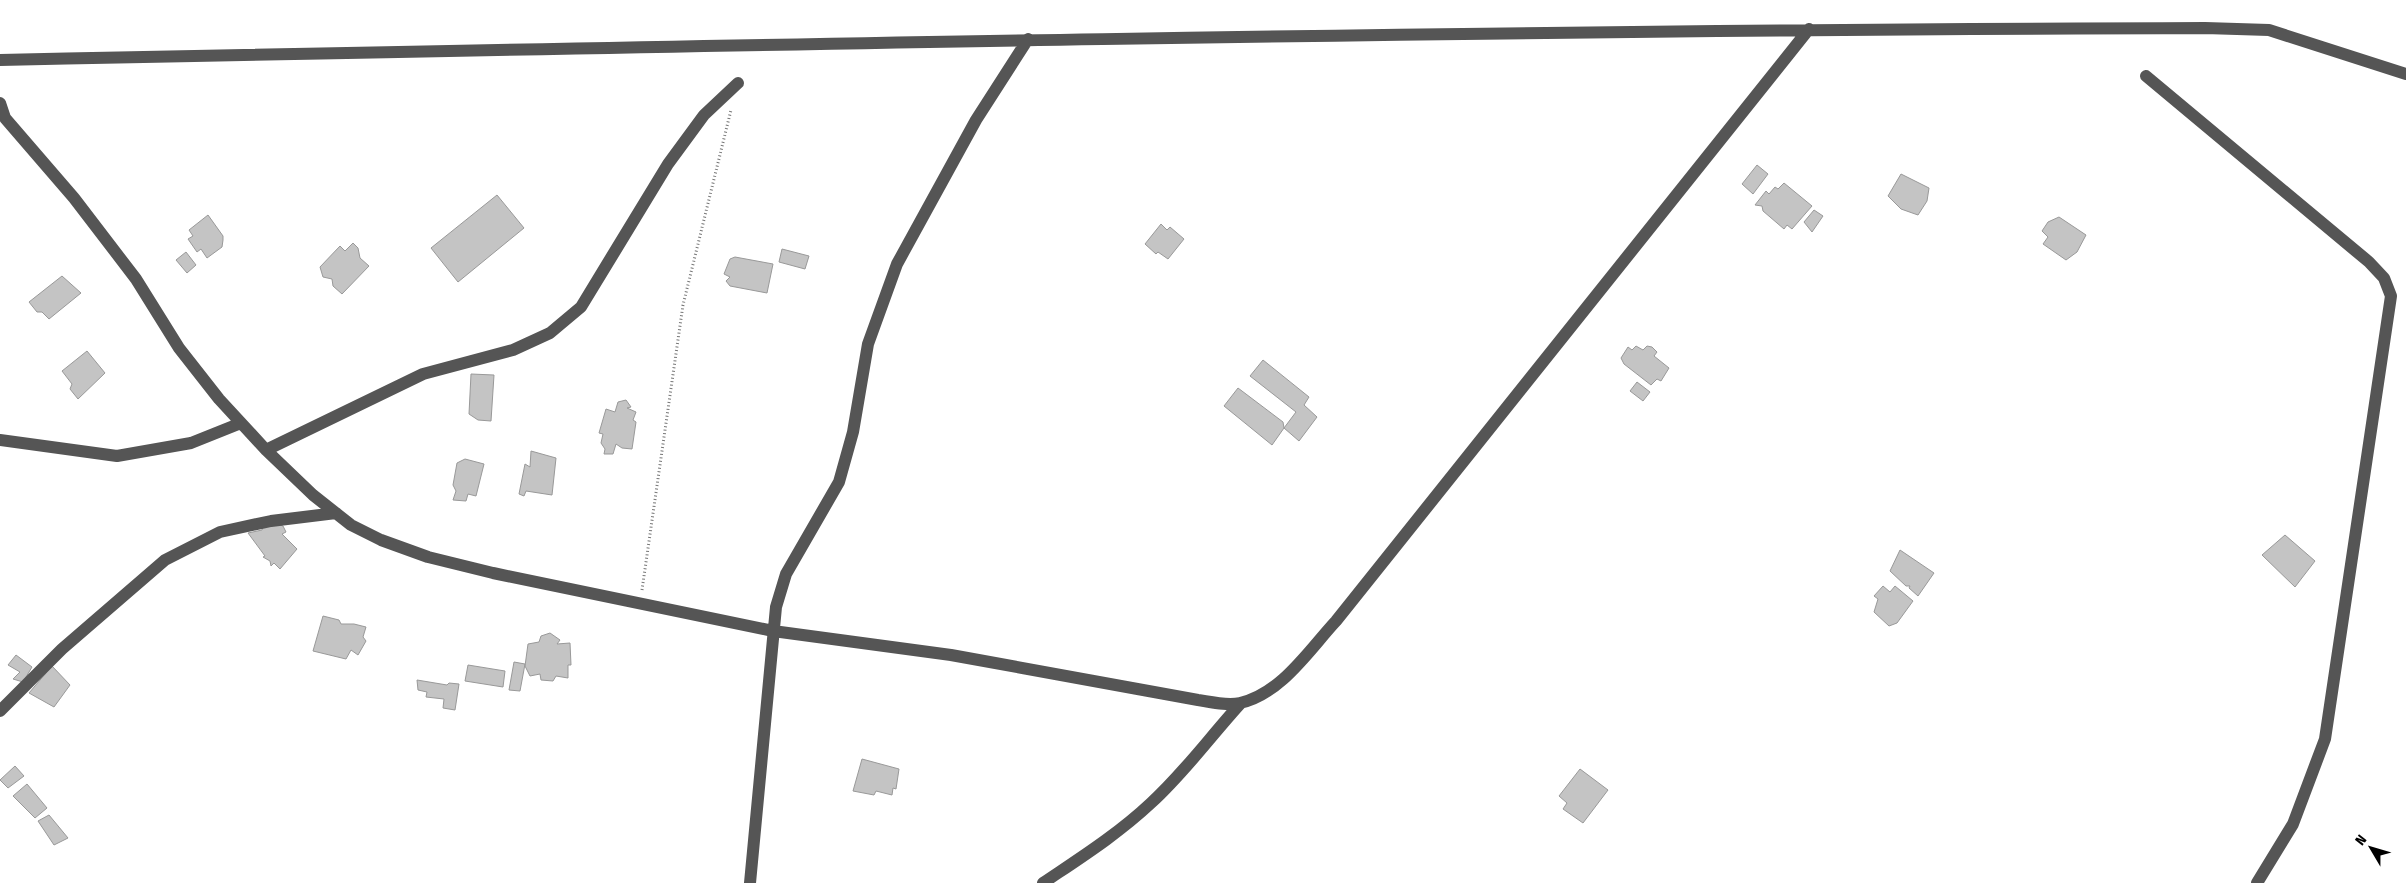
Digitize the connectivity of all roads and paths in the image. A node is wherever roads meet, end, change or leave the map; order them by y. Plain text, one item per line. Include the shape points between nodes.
1 (1809, 29) junction
2 (1028, 40) junction
3 (0, 60) edge
4 (2406, 74) edge
5 (2146, 76) dead end
6 (738, 83) joint
7 (0, 103) edge
8 (241, 423) junction
9 (0, 440) edge
10 (266, 450) junction
11 (336, 513) junction
12 (640, 604) junction
13 (773, 631) junction
14 (1240, 704) junction
15 (0, 710) edge
16 (750, 883) edge
17 (1043, 883) edge
18 (2257, 883) edge

1 - 2 street
1 - 4 street via 2269,30
1 - 14 street via 1336,621 1285,678
2 - 3 street
2 - 13 street via 976,120 897,264 868,344 853,432 839,482 786,574
5 - 18 street via 2369,262 2384,278 2391,296 2325,739 2293,824
6 - 10 street via 704,115 668,164 581,307 550,333 514,350 423,374
6 - 12 path via 683,305
7 - 8 street via 5,118 74,198 136,279 178,348
8 - 9 street via 191,443 117,456
8 - 10 street
10 - 11 street
11 - 12 street via 381,540 428,558
11 - 15 street via 271,521 220,532 165,560 62,649
12 - 13 street
13 - 14 street via 951,655 1198,700
13 - 16 street
14 - 17 street via 1187,767 1150,804 1118,831

